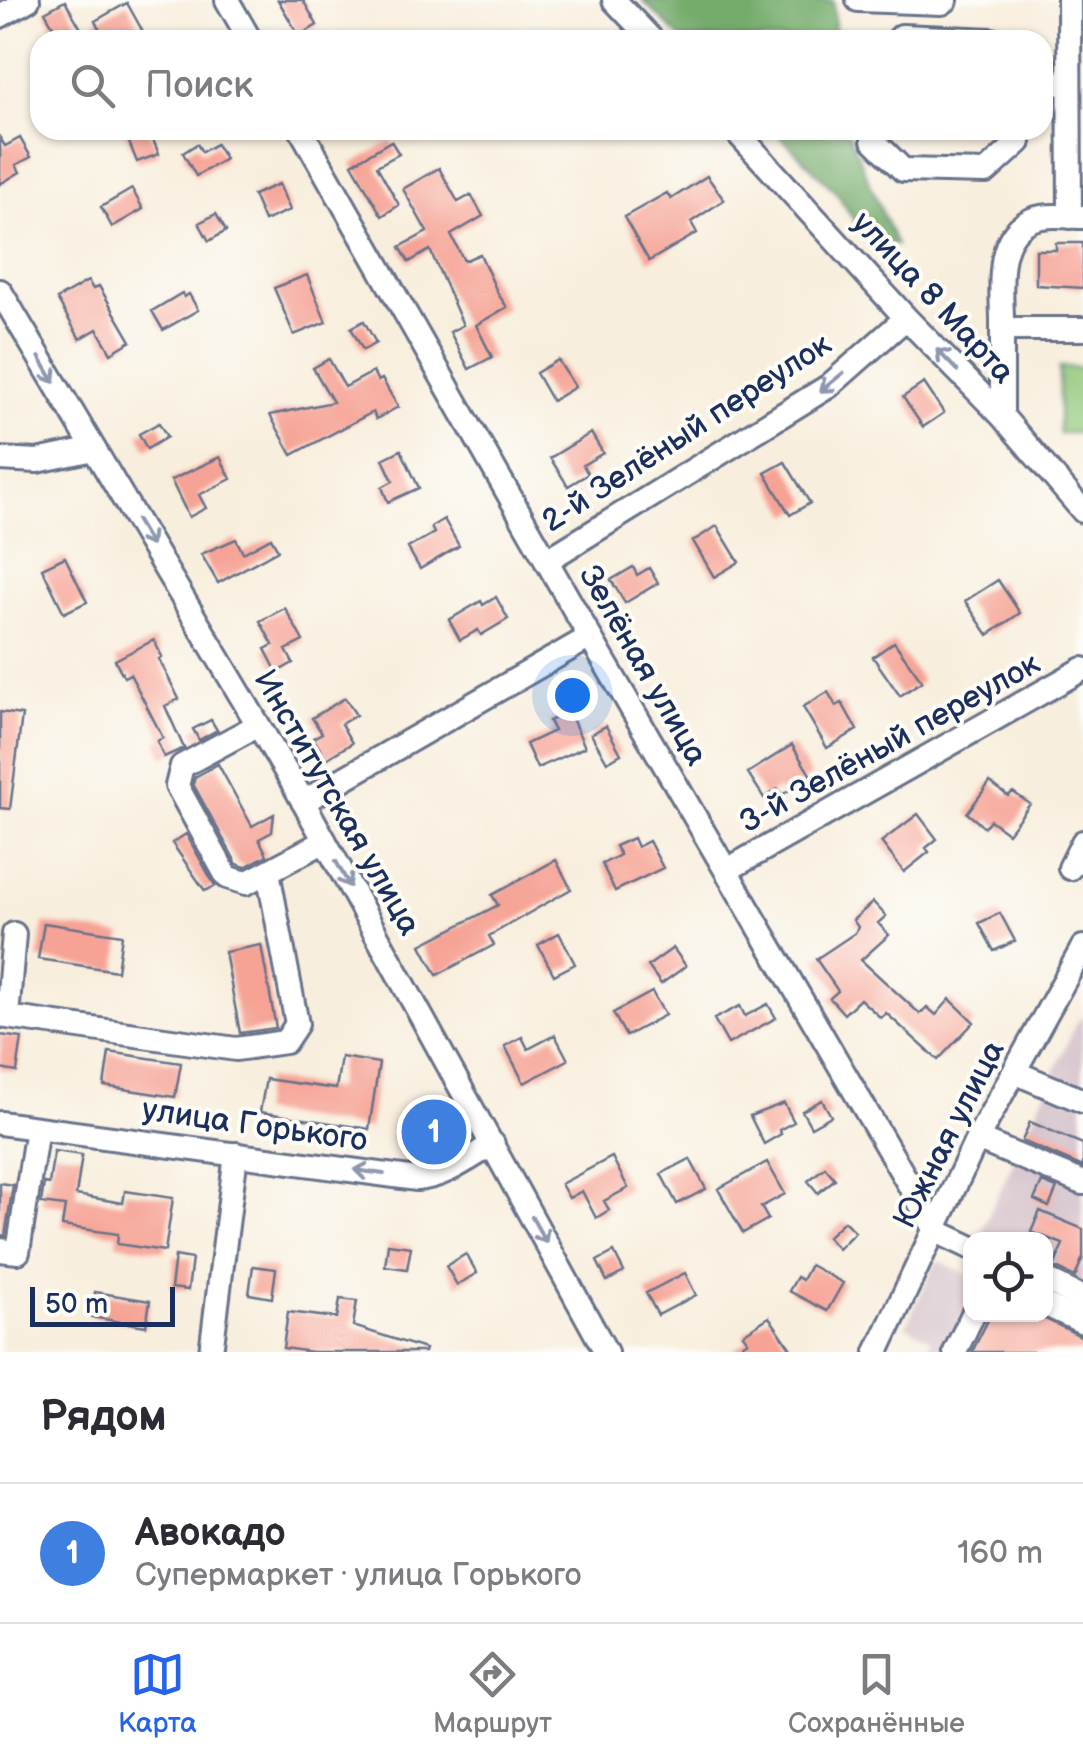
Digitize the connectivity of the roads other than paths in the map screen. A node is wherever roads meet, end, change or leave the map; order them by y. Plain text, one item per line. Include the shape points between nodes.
1 (28, 0) edge
2 (227, 0) edge
3 (614, 0) edge
4 (858, 0) edge
5 (946, 0) edge
6 (1070, 0) edge
7 (0, 16) edge
8 (244, 30) edge
9 (642, 30) edge
10 (1053, 83) edge
11 (1070, 84) junction
12 (307, 140) edge
13 (744, 140) edge
14 (873, 140) edge
15 (1018, 140) edge
16 (1076, 217) edge
17 (0, 291) edge
18 (906, 318) junction
19 (1002, 329) junction
20 (1083, 329) edge
21 (1002, 416) junction
22 (94, 449) junction
23 (0, 459) edge
24 (1083, 510) edge
25 (546, 561) junction
26 (590, 638) junction
27 (1083, 669) edge
28 (258, 725) junction
29 (303, 802) junction
30 (324, 841) junction
31 (1083, 842) edge
32 (1070, 868) dead end
33 (727, 870) junction
34 (268, 872) junction
35 (14, 934) dead end
36 (1083, 947) edge
37 (1014, 1072) junction
38 (1083, 1101) edge
39 (0, 1123) edge
40 (37, 1128) junction
41 (978, 1139) junction
42 (492, 1144) junction
43 (236, 1154) junction
44 (1083, 1183) edge
45 (936, 1231) junction
46 (963, 1244) edge
47 (0, 1250) edge
48 (1053, 1283) edge
49 (1083, 1298) edge
50 (1053, 1308) edge
51 (968, 1322) edge
52 (1083, 1322) edge
53 (887, 1349) edge
54 (211, 1352) edge
55 (606, 1352) edge
56 (955, 1352) edge

1 - 7 street
2 - 8 street
3 - 9 street
4 - 5 street
6 - 11 street
10 - 11 street
11 - 16 street
12 - 25 street, Зелёная улица
13 - 18 street, улица 8 Марта
14 - 15 street via 903,170 986,172
16 - 19 street via 1026,222 1004,250
17 -> 22 street, Институтская улица
21 -> 18 street, улица 8 Марта
18 -> 25 street, 2-й Зелёный переулок via 829,386
19 - 20 street
19 - 21 street
21 - 24 street, улица 8 Марта
22 - 23 street via 37,461
22 -> 28 street, Институтская улица
25 - 26 street, Зелёная улица
26 - 29 street
26 - 33 street, Зелёная улица
27 - 33 street, 3-й Зелёный переулок
28 - 29 street, Институтская улица
28 - 34 street via 182,766 177,786 227,878 246,883
29 - 30 street, Институтская улица
30 - 34 street
30 -> 42 street, Институтская улица
31 - 32 street
33 - 45 street, Зелёная улица
34 - 35 street via 297,1024 285,1042 236,1049 7,1017
36 - 37 street, Южная улица
37 - 38 street
37 - 41 street, Южная улица
39 - 40 street, улица Горького
40 - 43 street, улица Горького
40 - 47 street via 18,1252
41 - 44 street
41 - 45 street, Южная улица
42 -> 43 street, улица Горького via 432,1178
42 -> 55 street, Институтская улица
43 - 54 street
45 - 46 street
45 - 53 street, Южная улица
48 - 49 street
50 - 52 street
51 - 56 street

